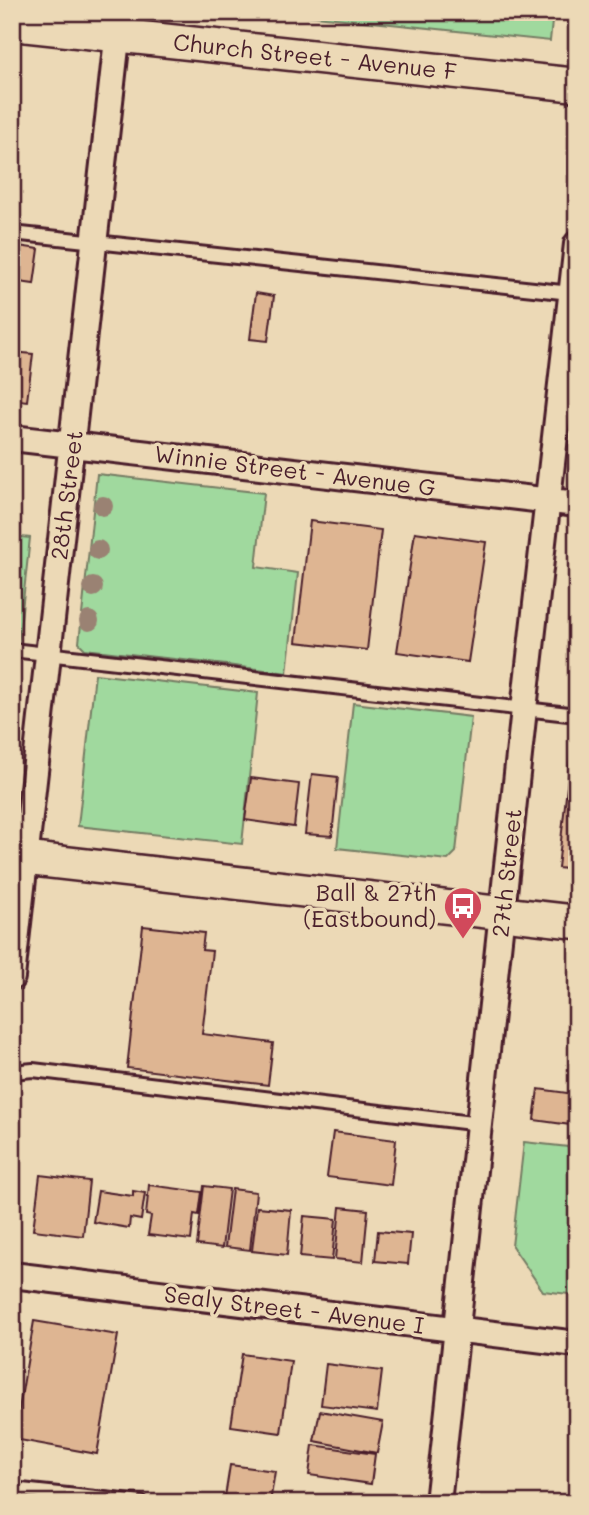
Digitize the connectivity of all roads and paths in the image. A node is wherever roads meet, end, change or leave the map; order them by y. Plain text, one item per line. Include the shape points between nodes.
1 (12, 24) edge
2 (119, 24) edge
3 (577, 85) edge
4 (12, 233) edge
5 (95, 242) junction
6 (577, 244) edge
7 (571, 293) junction
8 (12, 438) edge
9 (73, 445) junction
10 (549, 501) junction
11 (577, 504) edge
12 (12, 650) edge
13 (47, 654) junction
14 (524, 709) junction
15 (577, 715) edge
16 (19, 858) edge
17 (503, 913) junction
18 (577, 922) edge
19 (12, 977) edge
20 (12, 1072) edge
21 (480, 1124) junction
22 (12, 1275) edge
23 (457, 1331) junction
24 (577, 1344) edge
25 (12, 1489) edge
26 (142, 1503) edge
27 (438, 1503) edge

1 - 2 street, Church Street - Avenue F
2 - 3 street, Church Street - Avenue F
2 - 5 street, 28th Street
4 - 5 lane
5 - 7 lane
5 - 9 street, 28th Street
6 - 7 street, 27th Street
7 - 10 street, 27th Street
8 - 9 street, Winnie Street - Avenue G
9 - 10 street, Winnie Street - Avenue G
9 - 13 street, 28th Street
10 - 11 street, Winnie Street - Avenue G
10 - 14 street, 27th Street
12 - 13 lane
13 - 14 lane
13 - 16 street, 28th Street
14 - 15 lane
14 - 17 street, 27th Street
16 - 17 street
16 - 19 street, 28th Street
17 - 18 street
17 - 21 street, 27th Street
20 - 21 lane via 33,1070
21 - 23 street, 27th Street
22 - 23 street, Sealy Street - Avenue I
23 - 24 street, Sealy Street - Avenue I
23 - 27 street, 27th Street
25 - 26 lane

